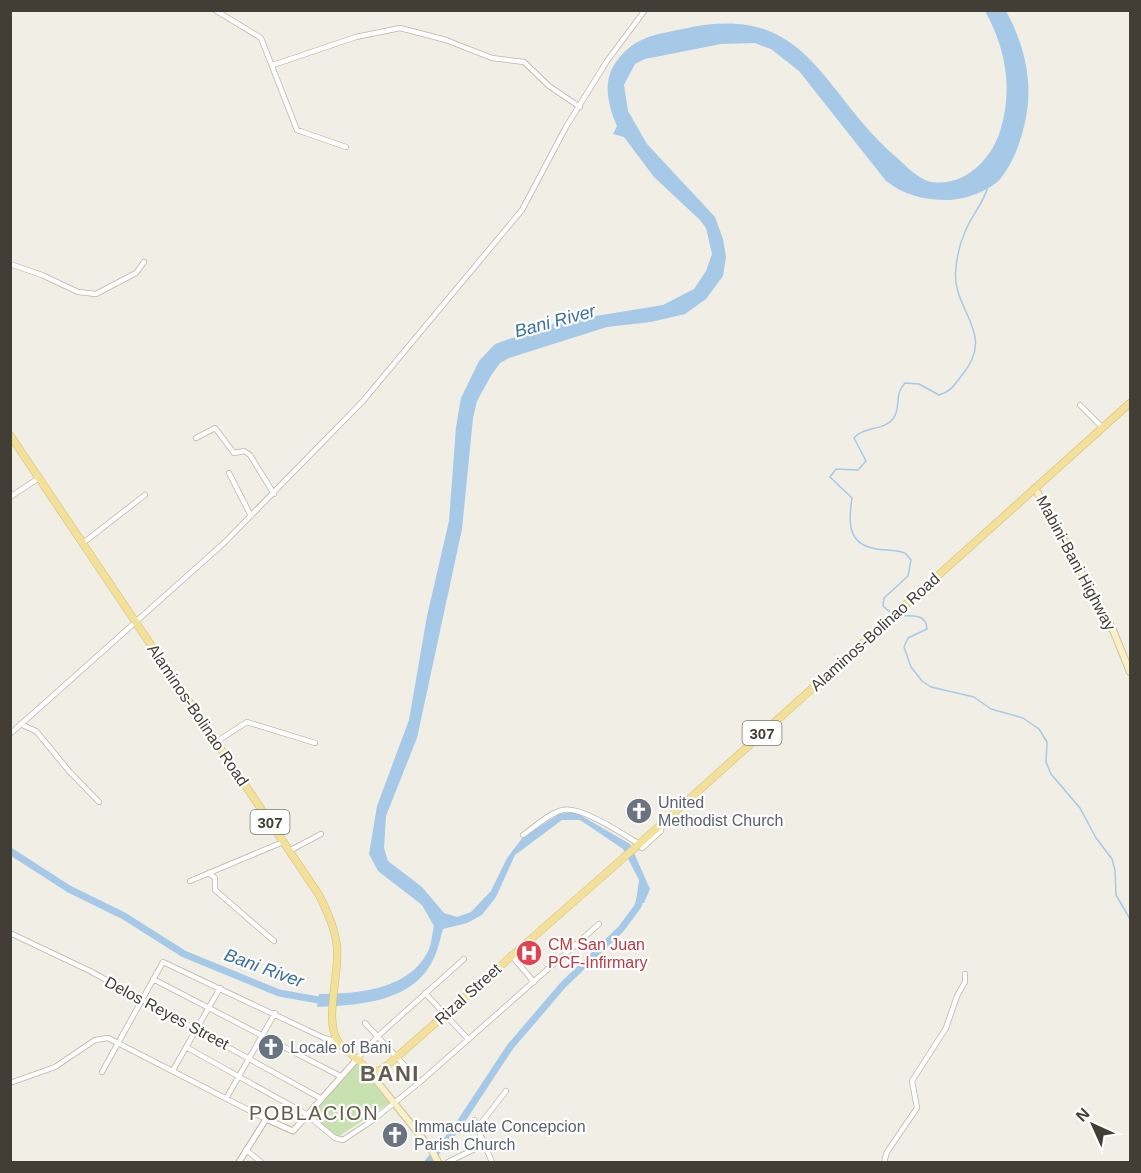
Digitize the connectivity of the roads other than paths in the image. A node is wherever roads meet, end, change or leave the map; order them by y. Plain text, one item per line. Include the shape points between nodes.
1 (215, 10) edge
2 (645, 10) edge
3 (273, 65) junction
4 (580, 107) junction
5 (346, 147) dead end
6 (144, 262) dead end
7 (10, 264) edge
8 (1131, 403) edge
9 (1080, 405) dead end
10 (1102, 428) junction
11 (10, 435) edge
12 (196, 438) dead end
13 (229, 473) dead end
14 (39, 478) junction
15 (1035, 488) junction
16 (274, 494) junction
17 (145, 495) dead end
18 (10, 497) edge
19 (252, 516) junction
20 (83, 543) junction
21 (135, 621) junction
22 (1131, 672) edge
23 (20, 724) junction
24 (10, 734) edge
25 (216, 743) junction
26 (315, 743) dead end
27 (99, 802) dead end
28 (321, 834) dead end
29 (523, 835) dead end
30 (283, 842) junction
31 (640, 846) junction
32 (289, 851) junction
33 (620, 861) joint
34 (209, 873) junction
35 (190, 881) dead end
36 (599, 924) dead end
37 (10, 933) edge
38 (274, 941) dead end
39 (511, 955) junction
40 (464, 958) dead end
41 (966, 974) dead end
42 (153, 978) junction
43 (534, 982) junction
44 (220, 988) junction
45 (425, 993) junction
46 (141, 1000) junction
47 (210, 1007) junction
48 (275, 1013) junction
49 (445, 1015) junction
50 (365, 1023) dead end
51 (197, 1029) junction
52 (263, 1035) junction
53 (378, 1036) junction
54 (468, 1039) junction
55 (117, 1042) junction
56 (338, 1042) junction
57 (186, 1047) junction
58 (249, 1057) junction
59 (396, 1058) junction
60 (357, 1059) junction
61 (367, 1069) junction
62 (383, 1069) junction
63 (173, 1070) junction
64 (102, 1072) dead end
65 (239, 1076) junction
66 (340, 1076) junction
67 (377, 1082) junction
68 (420, 1082) junction
69 (10, 1083) edge
70 (506, 1091) dead end
71 (227, 1097) junction
72 (320, 1098) junction
73 (394, 1103) junction
74 (306, 1114) junction
75 (266, 1119) junction
76 (474, 1120) dead end
77 (478, 1126) junction
78 (485, 1144) junction
79 (246, 1150) junction
80 (239, 1162) edge
81 (261, 1162) edge
82 (438, 1162) edge
83 (448, 1162) edge
84 (492, 1162) edge
85 (884, 1162) edge

1 - 3 street via 261,38
2 - 4 street
3 - 4 street via 356,37 400,28 492,58 524,62 549,86
3 - 5 street via 281,95 297,129
4 - 16 street via 522,210 363,401
6 - 7 street via 136,273 96,294 78,292
8 - 10 main road, Alaminos-Bolinao Road / 307
9 - 10 street
10 - 15 main road, Alaminos-Bolinao Road / 307
11 - 14 main road, Alaminos-Bolinao Road / 307
12 - 16 street via 215,428 234,453 250,454
13 - 19 street
14 - 18 street
14 - 20 main road, Alaminos-Bolinao Road / 307
15 - 22 main road, Mabini-Bani Highway via 1113,630
15 - 31 main road, Alaminos-Bolinao Road / 307 via 662,822
16 - 19 street
17 - 20 street
19 - 21 street
20 - 21 main road, Alaminos-Bolinao Road / 307
21 - 23 street
21 - 25 main road, Alaminos-Bolinao Road / 307
23 - 24 street
23 - 27 street via 36,731
25 - 26 street via 247,722
25 - 30 main road, Alaminos-Bolinao Road / 307
28 - 32 street
29 - 31 street via 556,812 573,809 589,814
30 - 32 main road, Alaminos-Bolinao Road / 307
30 - 34 street
31 - 33 main road, Alaminos-Bolinao Road / 307
32 - 56 main road, Alaminos-Bolinao Road / 307 via 327,912 337,945 332,1026
33 - 39 main road, Rizal Street / 307
34 - 35 street
34 - 38 street via 215,878 216,890
36 - 43 street
37 - 46 street, Delos Reyes Street
39 - 43 street
39 - 49 main road, Rizal Street / 307
40 - 45 street
41 - 85 street via 946,1028 912,1081 917,1108
42 - 44 street via 163,962
42 - 46 street
42 - 47 street
43 - 54 street
44 - 47 street
44 - 48 street
45 - 49 street
45 - 53 street
46 - 51 street, Delos Reyes Street
46 - 55 street
47 - 51 street
47 - 52 street
48 - 52 street
48 - 56 street
49 - 54 street
49 - 59 main road, Rizal Street / 307
50 - 53 street
51 - 57 street
51 - 58 street, Delos Reyes Street
52 - 58 street
52 - 66 street
53 - 59 street
53 - 60 street
54 - 68 street
55 - 63 street
55 - 64 street
55 - 69 street via 102,1037 55,1067
56 - 60 main road
57 - 63 street
57 - 65 street
58 - 65 street
58 - 72 street, Delos Reyes Street
59 - 62 main road, Rizal Street / 307
59 - 68 street
60 - 61 main road
60 - 66 street
61 - 62 main road
61 - 67 main road
62 - 67 main road
63 - 71 street
65 - 71 street
65 - 74 street
66 - 72 street
67 - 73 main road
68 - 73 street
70 - 77 street
71 - 75 street
72 - 74 street
73 - 74 street via 356,1133 340,1140
73 - 82 main road
74 - 75 street via 291,1131
75 - 79 street
76 - 77 street
77 - 78 street
78 - 83 street
78 - 84 street
79 - 80 street
79 - 81 street

